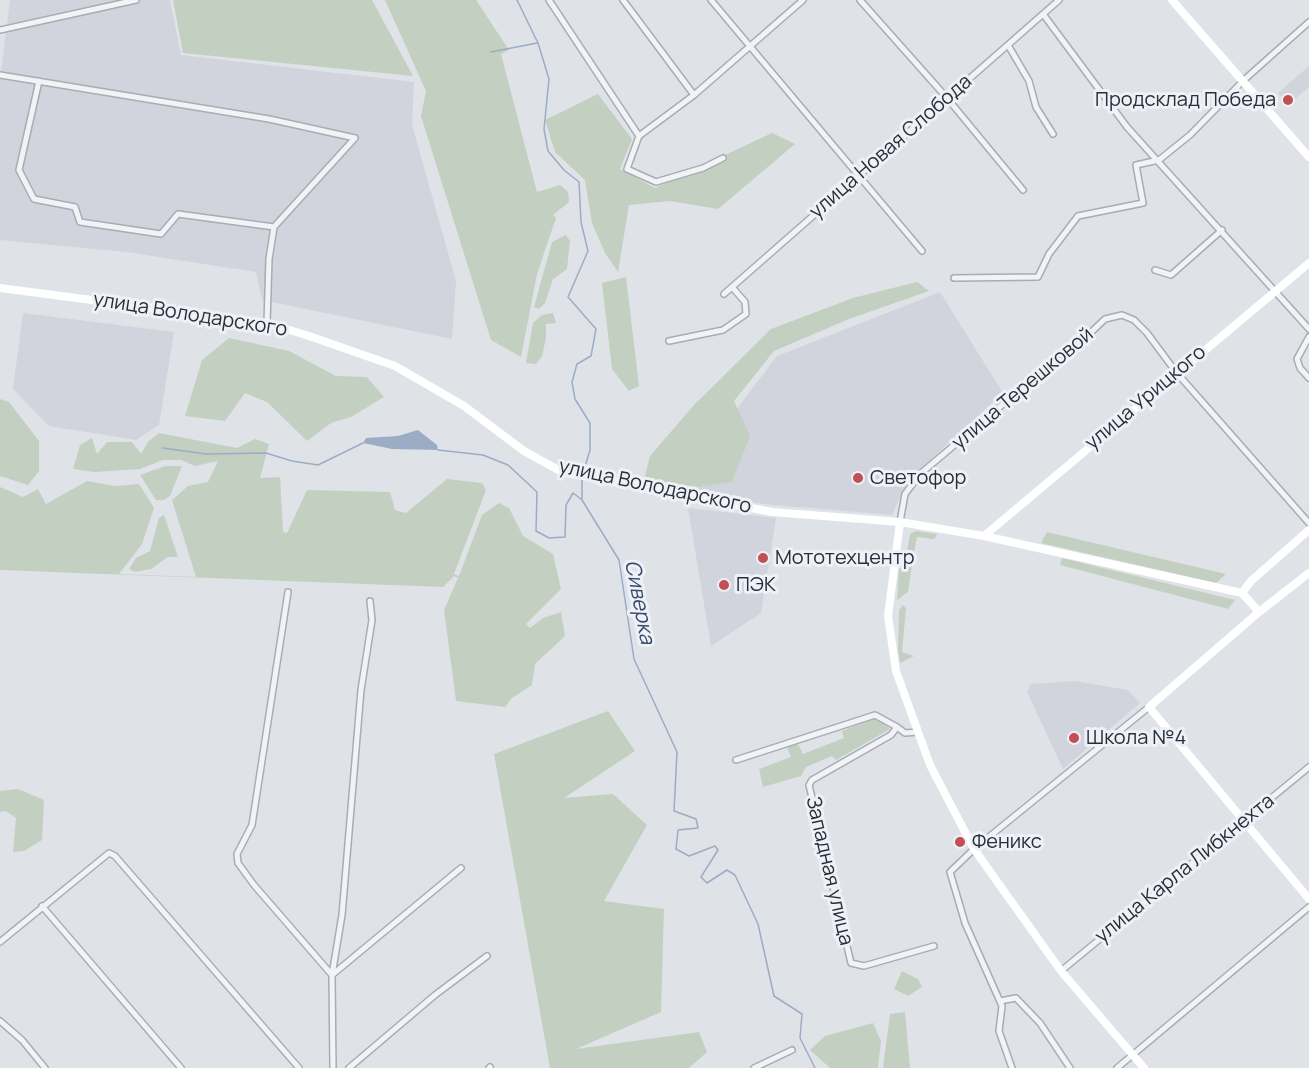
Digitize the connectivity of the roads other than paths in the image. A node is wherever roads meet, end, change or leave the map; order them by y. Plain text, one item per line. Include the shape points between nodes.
1 (136, 0) edge
2 (549, 0) edge
3 (623, 0) edge
4 (711, 0) edge
5 (803, 0) edge
6 (860, 0) edge
7 (1059, 0) edge
8 (1172, 0) edge
9 (1042, 14) junction
10 (1309, 22) edge
11 (0, 30) edge
12 (1008, 45) junction
13 (750, 46) junction
14 (0, 75) edge
15 (39, 81) junction
16 (1244, 81) junction
17 (694, 94) junction
18 (947, 98) junction
19 (1053, 134) dead end
20 (639, 136) junction
21 (1309, 157) edge
22 (723, 158) dead end
23 (1159, 160) junction
24 (858, 175) junction
25 (1023, 190) dead end
26 (274, 227) junction
27 (1222, 230) junction
28 (922, 251) dead end
29 (1309, 263) edge
30 (1155, 270) dead end
31 (954, 278) dead end
32 (732, 286) junction
33 (0, 288) edge
34 (1274, 290) junction
35 (724, 294) dead end
36 (267, 323) junction
37 (1309, 329) edge
38 (1309, 337) edge
39 (669, 341) dead end
40 (1176, 372) junction
41 (1309, 378) edge
42 (900, 522) junction
43 (1309, 523) edge
44 (1309, 531) edge
45 (984, 536) junction
46 (1309, 573) edge
47 (288, 592) dead end
48 (1242, 592) junction
49 (370, 601) dead end
50 (1259, 612) junction
51 (1149, 707) junction
52 (897, 727) junction
53 (918, 732) junction
54 (736, 760) dead end
55 (1309, 767) edge
56 (1243, 821) junction
57 (974, 849) junction
58 (461, 868) dead end
59 (1309, 899) edge
60 (42, 906) junction
61 (1309, 907) edge
62 (0, 942) edge
63 (934, 946) dead end
64 (487, 956) dead end
65 (1061, 971) junction
66 (332, 975) junction
67 (1000, 1000) junction
68 (0, 1021) edge
69 (792, 1050) dead end
70 (1132, 1055) junction
71 (45, 1068) edge
72 (181, 1068) edge
73 (298, 1068) edge
74 (333, 1068) edge
75 (350, 1068) edge
76 (754, 1068) edge
77 (1012, 1068) edge
78 (1070, 1068) edge
79 (1117, 1068) edge
80 (1144, 1068) edge

1 - 11 street
2 - 20 street
3 - 17 street
4 - 13 street
5 - 13 street
6 - 18 street
7 - 9 street, улица Новая Слобода
8 - 16 main road
9 - 12 street, улица Новая Слобода
9 - 23 street via 1127,127
10 - 16 street
12 - 18 street, улица Новая Слобода
12 - 19 street
13 - 17 street
13 - 24 street
14 - 15 street
15 - 26 street via 18,170 34,199 75,207 80,222 161,234 178,214
15 - 26 street via 269,119 355,138
16 - 21 main road
16 - 23 street
17 - 20 street
18 - 24 street, улица Новая Слобода
18 - 25 street
20 - 22 street via 627,169 656,182
23 - 27 street
23 - 31 street via 1136,165 1143,203 1078,216 1049,254 1038,277
24 - 28 street
24 - 32 street, улица Новая Слобода
26 - 36 street
27 - 30 street via 1171,275
27 - 34 street
29 - 34 main road, улица Урицкого
32 - 35 street, улица Новая Слобода
32 - 39 street via 745,302 746,314 723,330
33 - 36 main road, улица Володарского
34 - 37 street
34 - 40 main road, улица Урицкого
36 - 42 main road, улица Володарского via 395,366 464,406 524,451 562,472 772,512
38 - 41 street via 1297,359
40 - 42 street, улица Терешковой via 1134,320 1122,315 1105,320 920,474 905,494
40 - 43 street
40 - 45 main road, улица Урицкого
42 - 45 main road
42 - 53 main road, улица Терешковой via 888,616 896,671
44 - 48 main road
45 - 48 main road
46 - 50 main road
47 - 66 street via 252,825 237,854 238,863
48 - 50 main road
49 - 66 street via 372,620 361,690 342,915
50 - 51 main road
51 - 56 main road
51 - 57 street
52 - 53 street via 905,733
52 - 54 street via 876,715
52 - 63 street, Западная улица via 891,735 809,785 851,963 864,966
53 - 57 main road, улица Терешковой via 930,765
55 - 56 street, улица Карла Либкнехта
56 - 59 main road
56 - 65 street, улица Карла Либкнехта
57 - 65 main road, улица Терешковой
57 - 67 street via 950,872 965,923
58 - 66 street
60 - 62 street
60 - 72 street
60 - 73 street via 105,855 116,856
61 - 70 street
64 - 75 street
65 - 70 main road, улица Терешковой
66 - 74 street
67 - 77 street via 999,1031
67 - 78 street via 1016,998 1040,1023
68 - 71 street
69 - 76 street
70 - 79 street
70 - 80 main road, улица Терешковой

